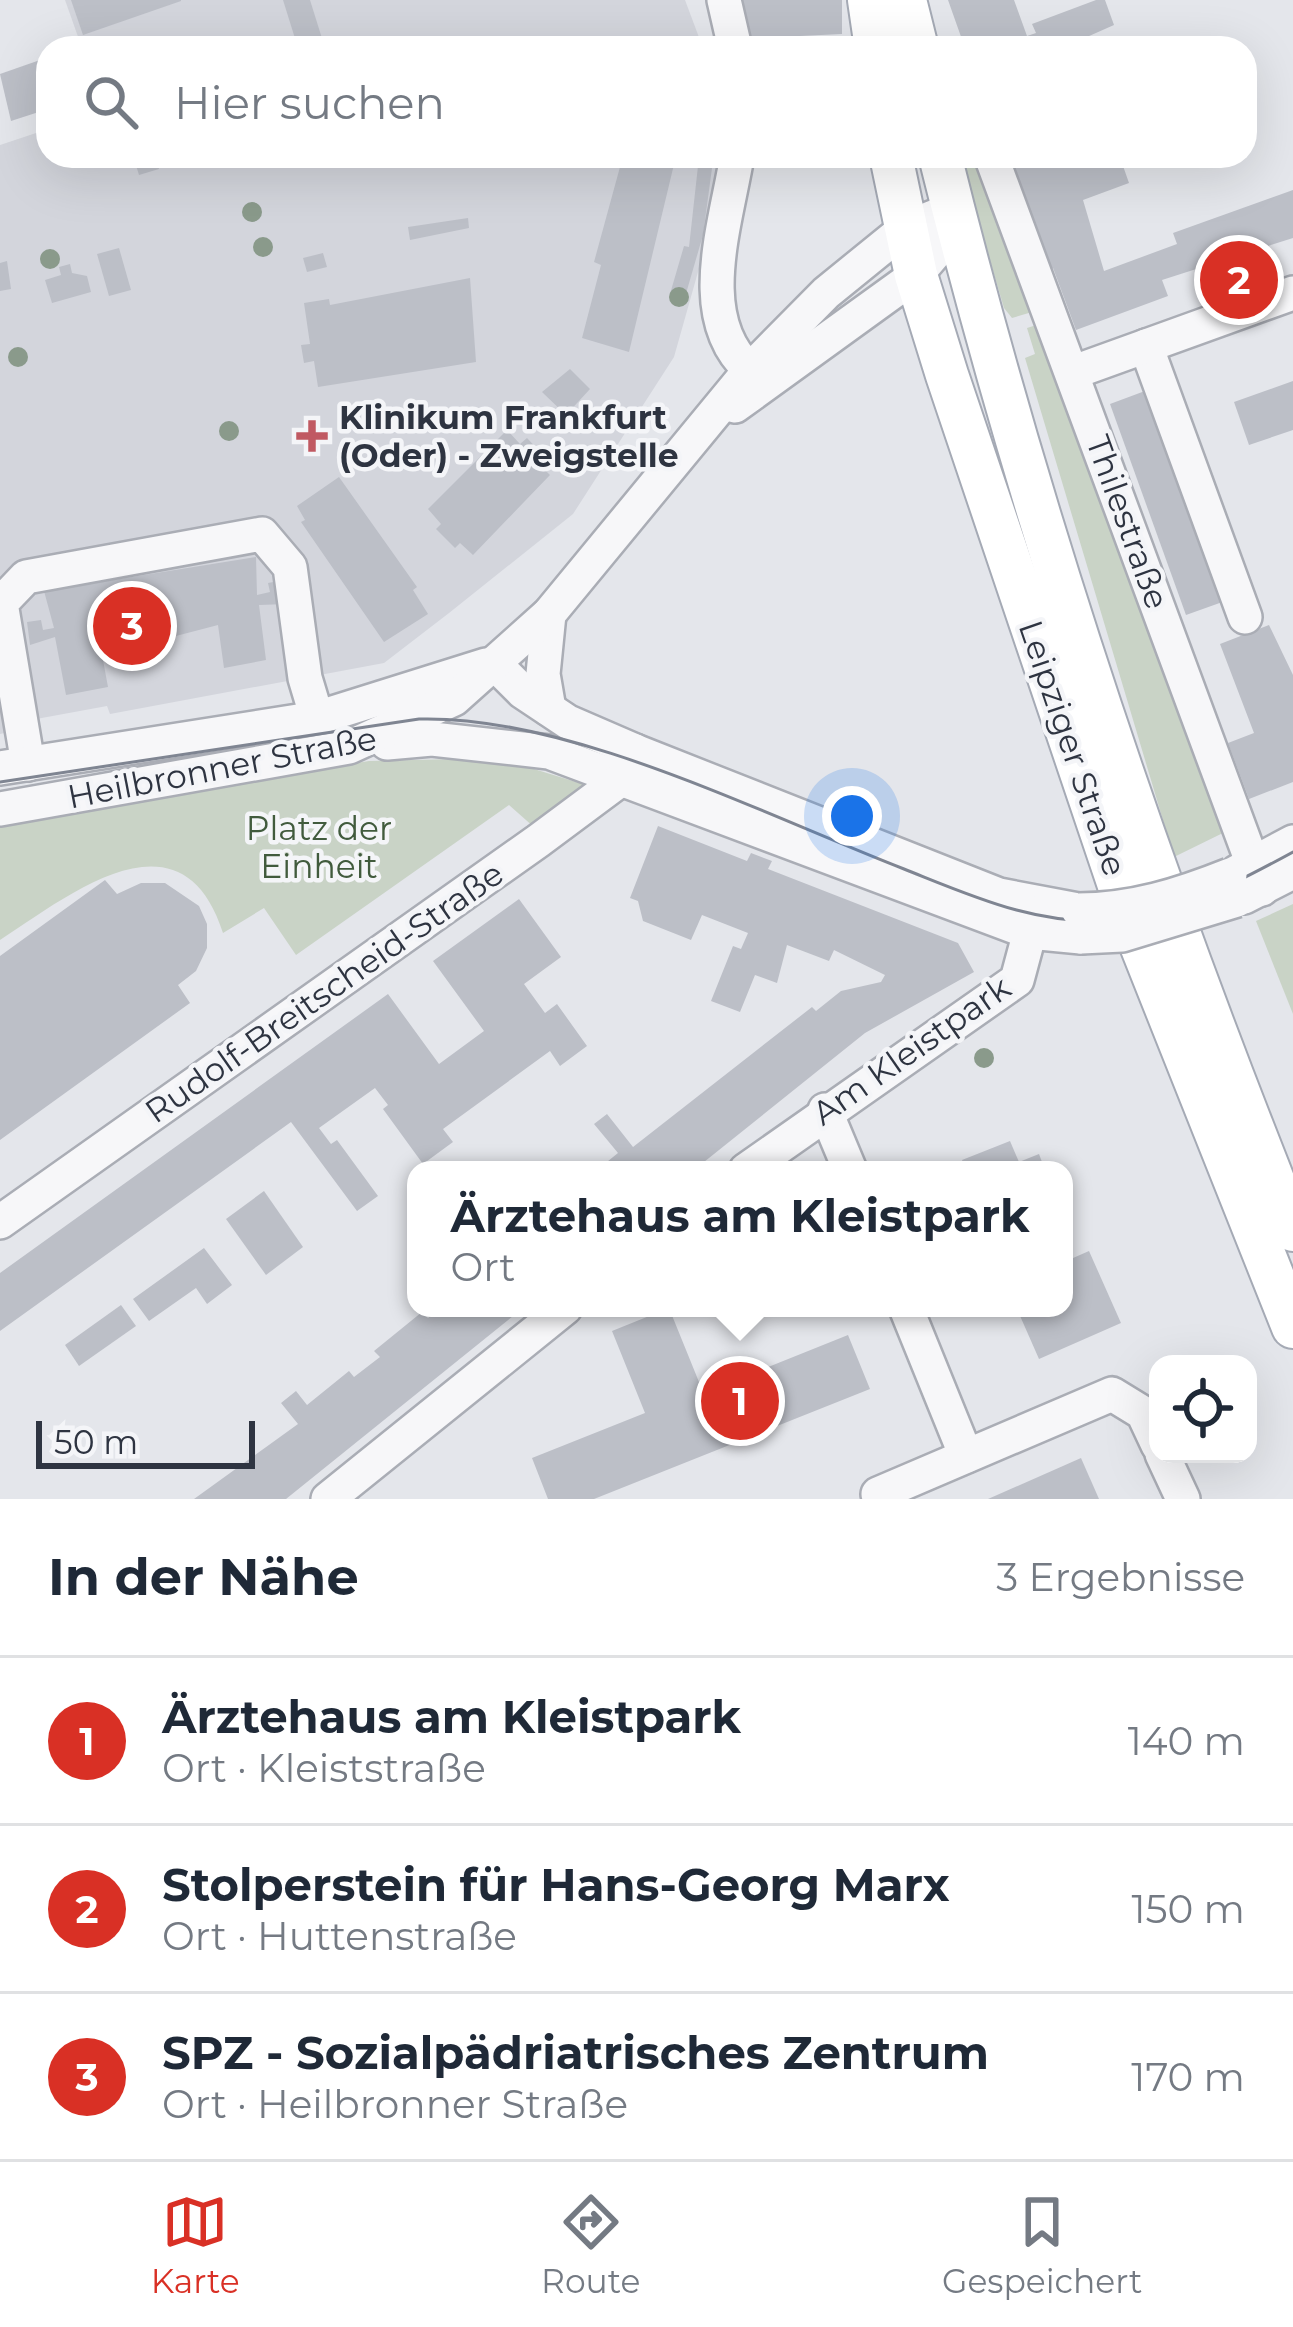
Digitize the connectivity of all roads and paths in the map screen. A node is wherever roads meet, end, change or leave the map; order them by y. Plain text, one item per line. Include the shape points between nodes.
1 (724, 0) edge
2 (869, 0) edge
3 (905, 0) edge
4 (732, 36) edge
5 (874, 36) edge
6 (914, 36) edge
7 (735, 168) edge
8 (894, 168) edge
9 (943, 168) edge
10 (996, 168) edge
11 (953, 208) junction
12 (906, 228) junction
13 (916, 275) junction
14 (1293, 293) edge
15 (1146, 346) junction
16 (750, 370) junction
17 (1074, 372) junction
18 (713, 421) junction
19 (549, 614) junction
20 (1245, 617) dead end
21 (494, 663) junction
22 (549, 709) junction
23 (317, 718) junction
24 (498, 744) junction
25 (350, 747) junction
26 (630, 764) junction
27 (14, 766) edge
28 (0, 809) edge
29 (1293, 842) edge
30 (1293, 872) edge
31 (1245, 882) junction
32 (1033, 918) junction
33 (825, 1110) junction
34 (758, 1161) edge
35 (846, 1161) edge
36 (0, 1222) edge
37 (1293, 1230) edge
38 (554, 1317) edge
39 (910, 1317) edge
40 (1293, 1327) edge
41 (1149, 1425) edge
42 (966, 1456) junction
43 (1166, 1463) edge
44 (878, 1494) dead end
45 (328, 1499) edge
46 (1183, 1499) edge

1 - 4 street
2 - 5 main road
3 - 6 main road
7 - 16 street via 715,299 730,352
8 - 12 main road, Leipziger Straße
9 - 11 main road, Leipziger Straße
10 - 17 street, Thilestraße
11 - 12 street, Heilbronner Straße
11 - 13 street, Heilbronner Straße via 939,248
11 - 37 main road, Leipziger Straße via 1099,710
12 - 13 main road, Leipziger Straße
12 - 16 street, Heilbronner Straße
13 - 18 street, Heilbronner Straße
13 - 40 main road, Leipziger Straße via 1129,915
14 - 15 street
15 - 17 street
15 - 20 street
16 - 18 street, Heilbronner Straße
17 - 31 street, Thilestraße
18 - 19 street, Heilbronner Straße
19 - 21 street, Heilbronner Straße
19 - 22 street
21 - 22 street
21 - 23 street, Heilbronner Straße
21 - 24 street via 478,691 478,717
21 - 25 street, Heilbronner Straße via 454,699
22 - 26 street
23 - 27 street, Heilbronner Straße
23 - 27 street via 290,567 262,535 26,577 2,603
24 - 25 street via 433,739
24 - 26 street
25 - 28 street, Heilbronner Straße
26 - 32 street
26 - 36 street, Rudolf-Breitscheid-Straße
29 - 31 street
30 - 31 street
31 - 32 street, bridge via 1079,923
32 - 33 street, Am Kleistpark via 1017,980
33 - 34 street, Am Kleistpark
33 - 35 street
38 - 45 street
39 - 42 street
41 - 42 street via 1112,1394
42 - 44 street
43 - 46 street

